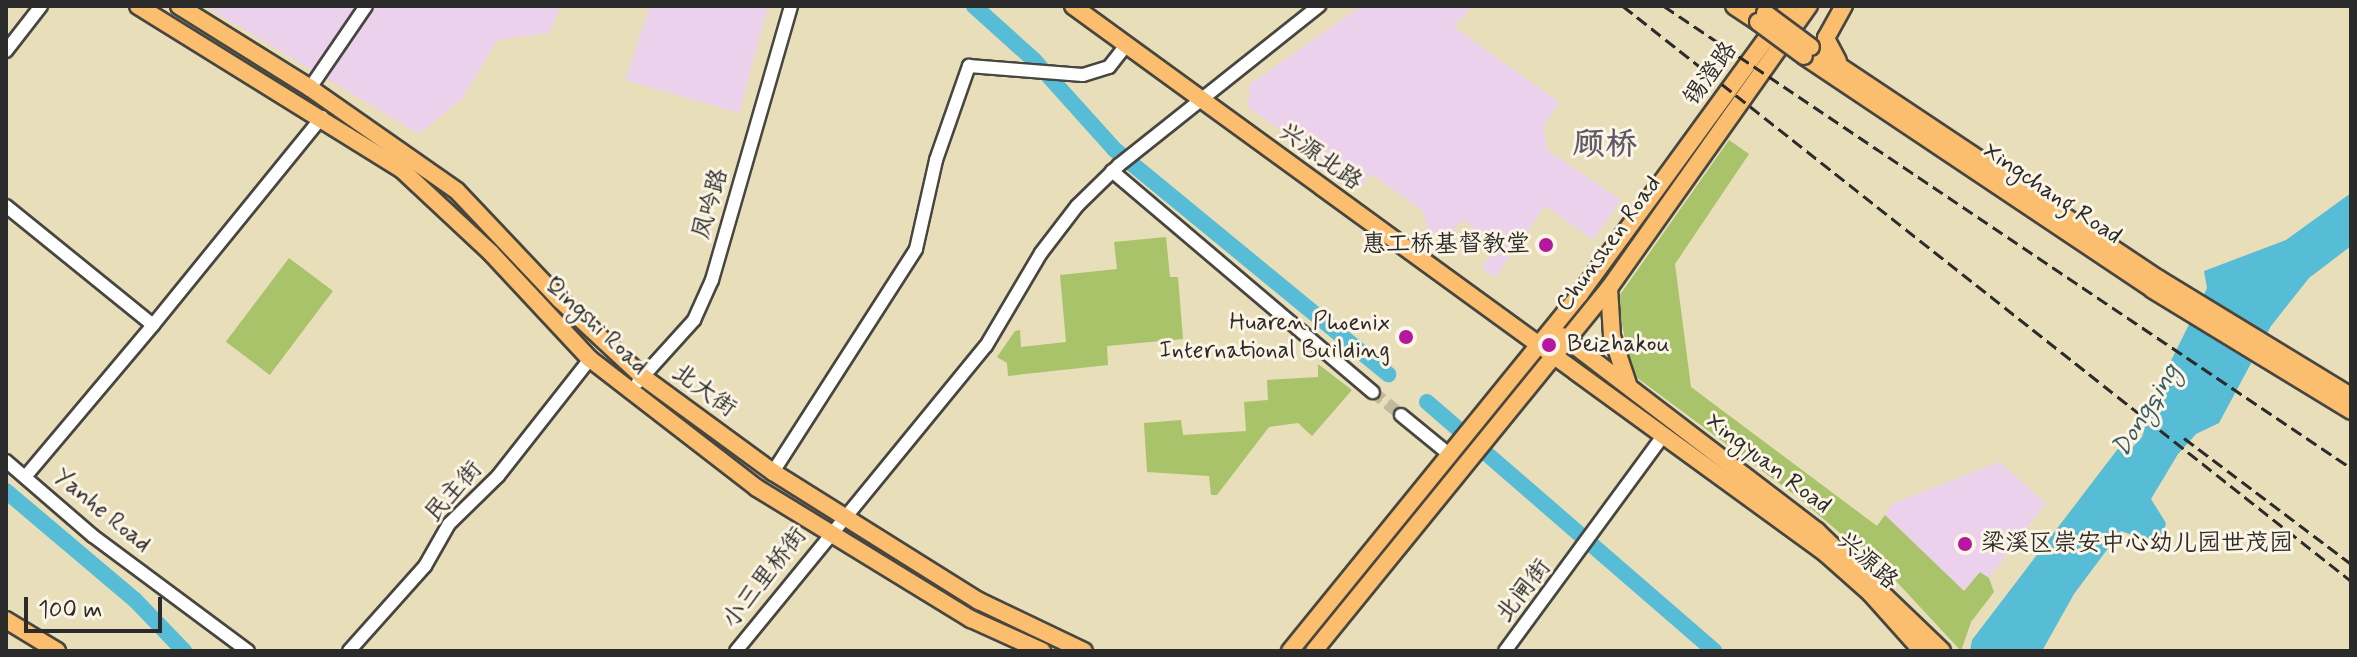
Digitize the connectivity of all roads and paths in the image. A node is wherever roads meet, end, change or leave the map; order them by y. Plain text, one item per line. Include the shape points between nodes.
1 (41, 6) edge
2 (138, 6) edge
3 (179, 6) edge
4 (366, 6) edge
5 (1073, 6) edge
6 (1319, 6) edge
7 (1734, 6) edge
8 (1790, 6) edge
9 (1809, 6) edge
10 (1844, 6) edge
11 (787, 7) edge
12 (1759, 14) edge
13 (1126, 45) junction
14 (6, 51) edge
15 (1807, 51) junction
16 (1847, 71) junction
17 (310, 88) junction
18 (1202, 100) junction
19 (322, 117) junction
20 (1115, 168) junction
21 (1671, 171) joint
22 (6, 206) edge
23 (2156, 284) junction
24 (1609, 288) junction
25 (153, 325) junction
26 (1552, 330) junction
27 (1568, 340) junction
28 (1540, 344) junction
29 (1555, 356) junction
30 (590, 359) junction
31 (2283, 365) junction
32 (643, 377) junction
33 (1631, 389) junction
34 (630, 391) junction
35 (1373, 392) tunnel mouth
36 (2351, 396) edge
37 (2351, 411) edge
38 (1401, 415) tunnel mouth
39 (1663, 436) junction
40 (1454, 449) junction
41 (6, 461) edge
42 (773, 472) junction
43 (25, 477) junction
44 (843, 517) junction
45 (829, 533) junction
46 (6, 620) edge
47 (57, 651) edge
48 (248, 651) edge
49 (349, 651) edge
50 (736, 651) edge
51 (1042, 651) edge
52 (1084, 651) edge
53 (1290, 651) edge
54 (1314, 651) edge
55 (1505, 651) edge
56 (1922, 651) edge
57 (1942, 651) edge

1 - 14 street
2 - 19 main road, Qingshi Road
3 - 17 main road, 北大街
4 - 17 street
5 - 13 main road, 兴源北路
6 - 18 street, 小三里桥街
7 - 12 main road, Xingchang Road
8 - 21 main road, 锡澄路
9 - 24 main road, Chunshen Road
10 - 16 main road via 1826,38
11 - 32 street, 凤吟路 via 712,280 694,320
12 - 15 main road, Xingchang Road, bridge
13 - 18 main road, 兴源北路
13 - 42 street via 1098,72 969,66 916,249
15 - 16 main road, Xingchang Road
15 - 23 main road, Xingchang Road
16 - 23 main road, Xingchang Road
17 - 32 main road, 北大街 via 457,191 560,300
18 - 20 street, 小三里桥街
18 - 28 main road, 兴源北路
19 - 25 street
19 - 30 main road, Qingshi Road via 401,169 491,253
20 - 35 street
20 - 44 street, 小三里桥街 via 1041,253 986,346
21 - 26 main road, Chunshen Road
22 - 25 street
23 - 31 main road, Xingchang Road
24 - 27 main road, Chunshen Road
24 - 33 main road via 1615,348
25 - 43 street
26 - 27 main road, Xingyuan Road
26 - 28 main road, Chunshen Road
27 - 29 main road, Chunshen Road
27 - 33 main road, Xingyuan Road
28 - 29 main road, 兴源路
28 - 40 main road, Chunshen Road
29 - 39 main road, 兴源路
29 - 54 main road, Chunshen Road
30 - 34 main road, Qingshi Road
30 - 49 street, 民主街 via 498,476 449,524 425,566
31 - 36 main road, Xingchang Road
31 - 37 main road, Xingchang Road
32 - 34 street, 凤吟路
32 - 42 main road, 北大街
33 - 57 main road, Xingyuan Road via 1817,531
34 - 45 main road, Qingshi Road via 757,488
38 - 40 street
39 - 55 street, 北闸街
39 - 56 main road, 兴源路 via 1825,553
40 - 53 main road, Chunshen Road
41 - 43 street, Yanhe Road
42 - 44 main road, 北大街
43 - 48 street, Yanhe Road via 93,536
44 - 45 street, 小三里桥街
44 - 52 main road, 北大街 via 979,601
45 - 50 street, 小三里桥街
45 - 51 main road, Qingshi Road via 971,619
46 - 47 main road

